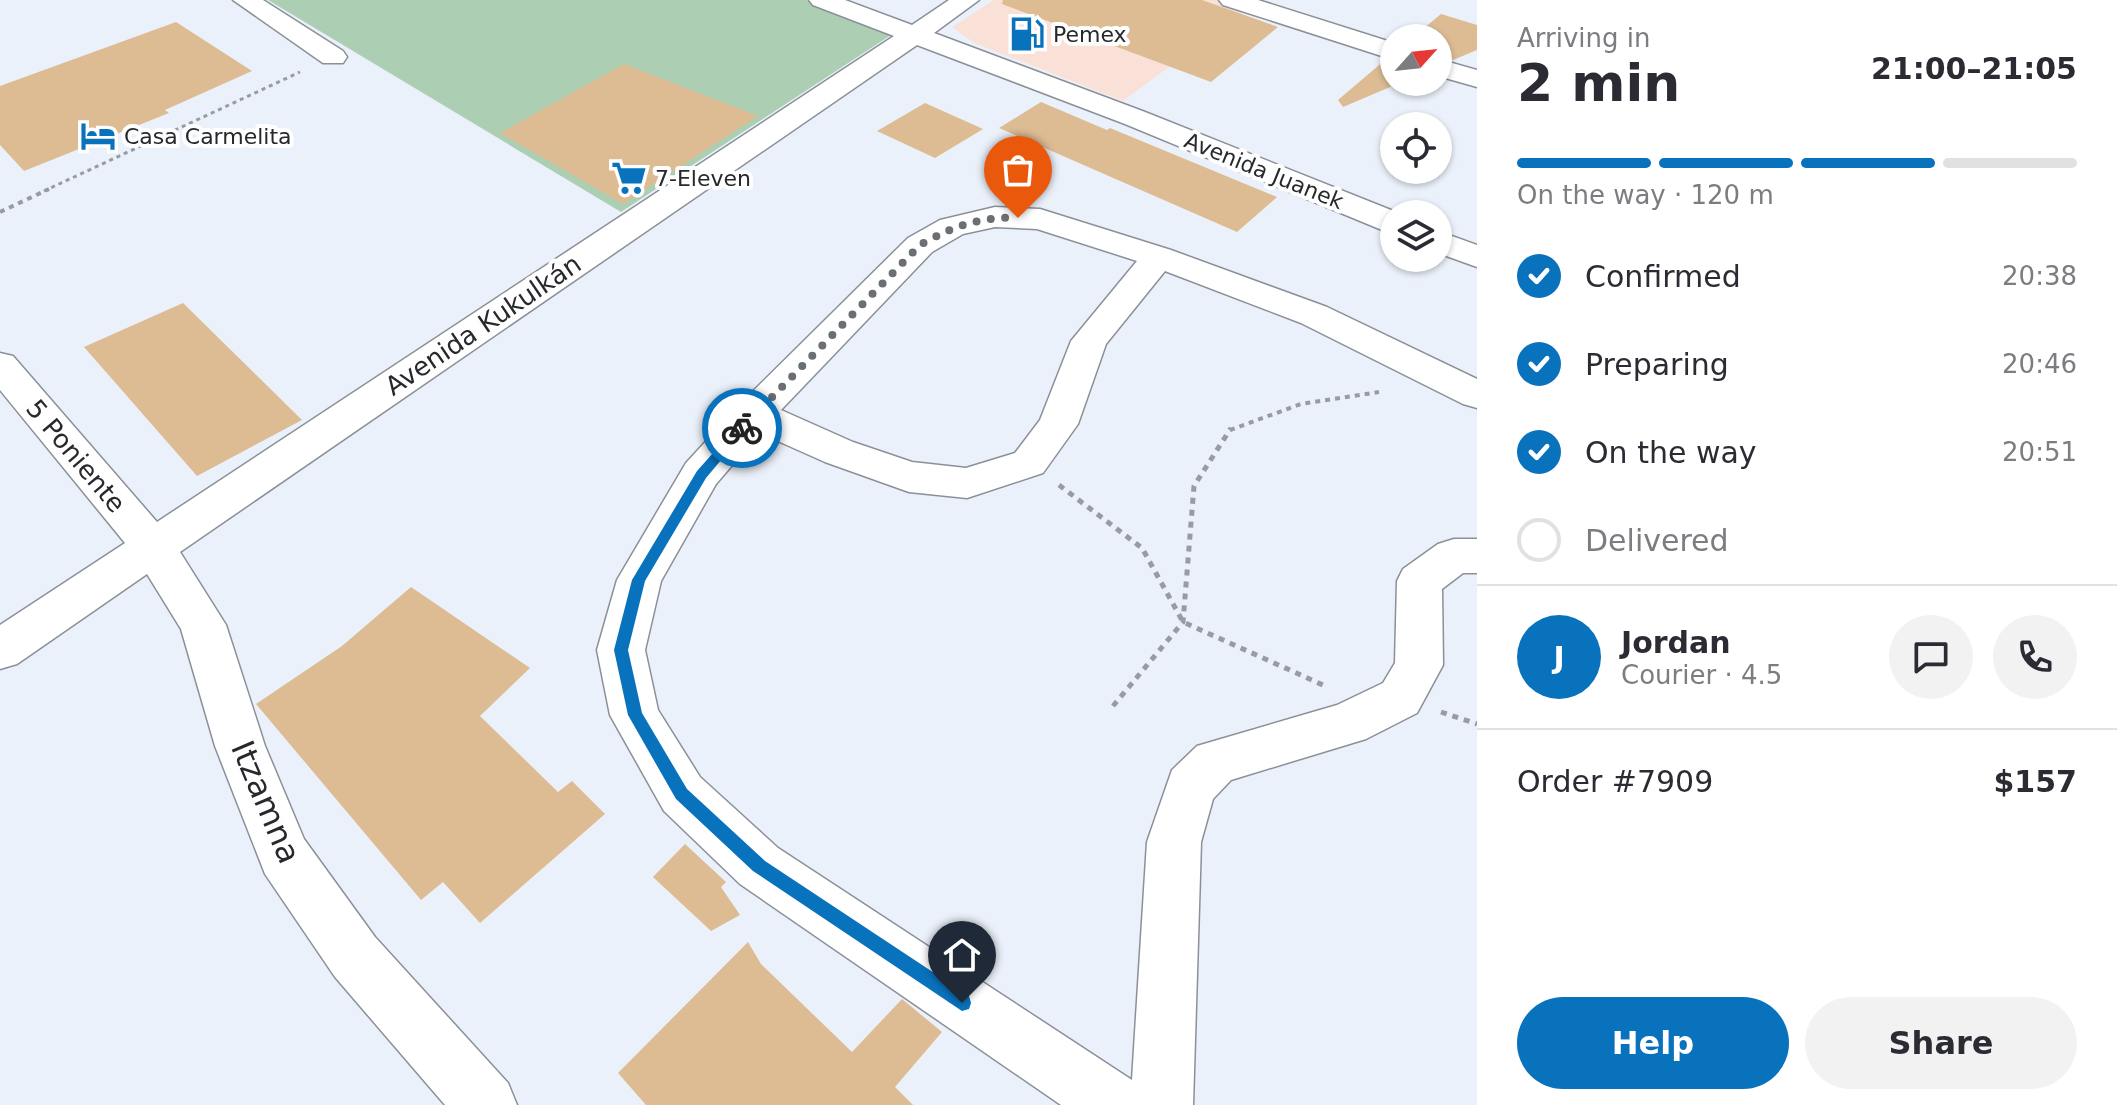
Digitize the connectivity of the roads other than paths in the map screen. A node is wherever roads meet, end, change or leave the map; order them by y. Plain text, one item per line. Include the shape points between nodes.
1 (246, 0) edge
2 (822, 0) edge
3 (966, 0) edge
4 (1232, 0) edge
5 (914, 34) junction
6 (1380, 48) edge
7 (333, 57) road end
8 (1452, 71) edge
9 (1477, 79) edge
10 (1380, 217) edge
11 (1452, 247) edge
12 (1159, 257) junction
13 (1477, 257) edge
14 (0, 365) edge
15 (1477, 395) edge
16 (754, 414) junction
17 (153, 547) junction
18 (1477, 556) edge
19 (0, 650) edge
20 (486, 1105) edge
21 (1115, 1105) edge
22 (1162, 1105) edge

1 - 7 street
2 - 5 street, Avenida Juanek
3 - 5 street, Avenida Kukulkán
4 - 6 street
5 - 10 street, Avenida Juanek
5 - 17 street, Avenida Kukulkán
8 - 9 street
11 - 13 street
12 - 15 street via 1314,315
12 - 16 street via 1040,219 995,217 952,227 920,245
12 - 16 street via 1089,341 1058,424 1029,463 967,483 909,477
14 - 17 street, 5 Poniente
16 - 21 street via 701,474 639,580 621,650 635,715 682,794 759,866
17 - 19 street, Avenida Kukulkán
17 - 20 street, Itzamna via 203,625 240,746 284,856 355,957
18 - 22 street via 1454,556 1419,581 1419,665 1400,698 1348,724 1215,762 1190,787 1174,842

